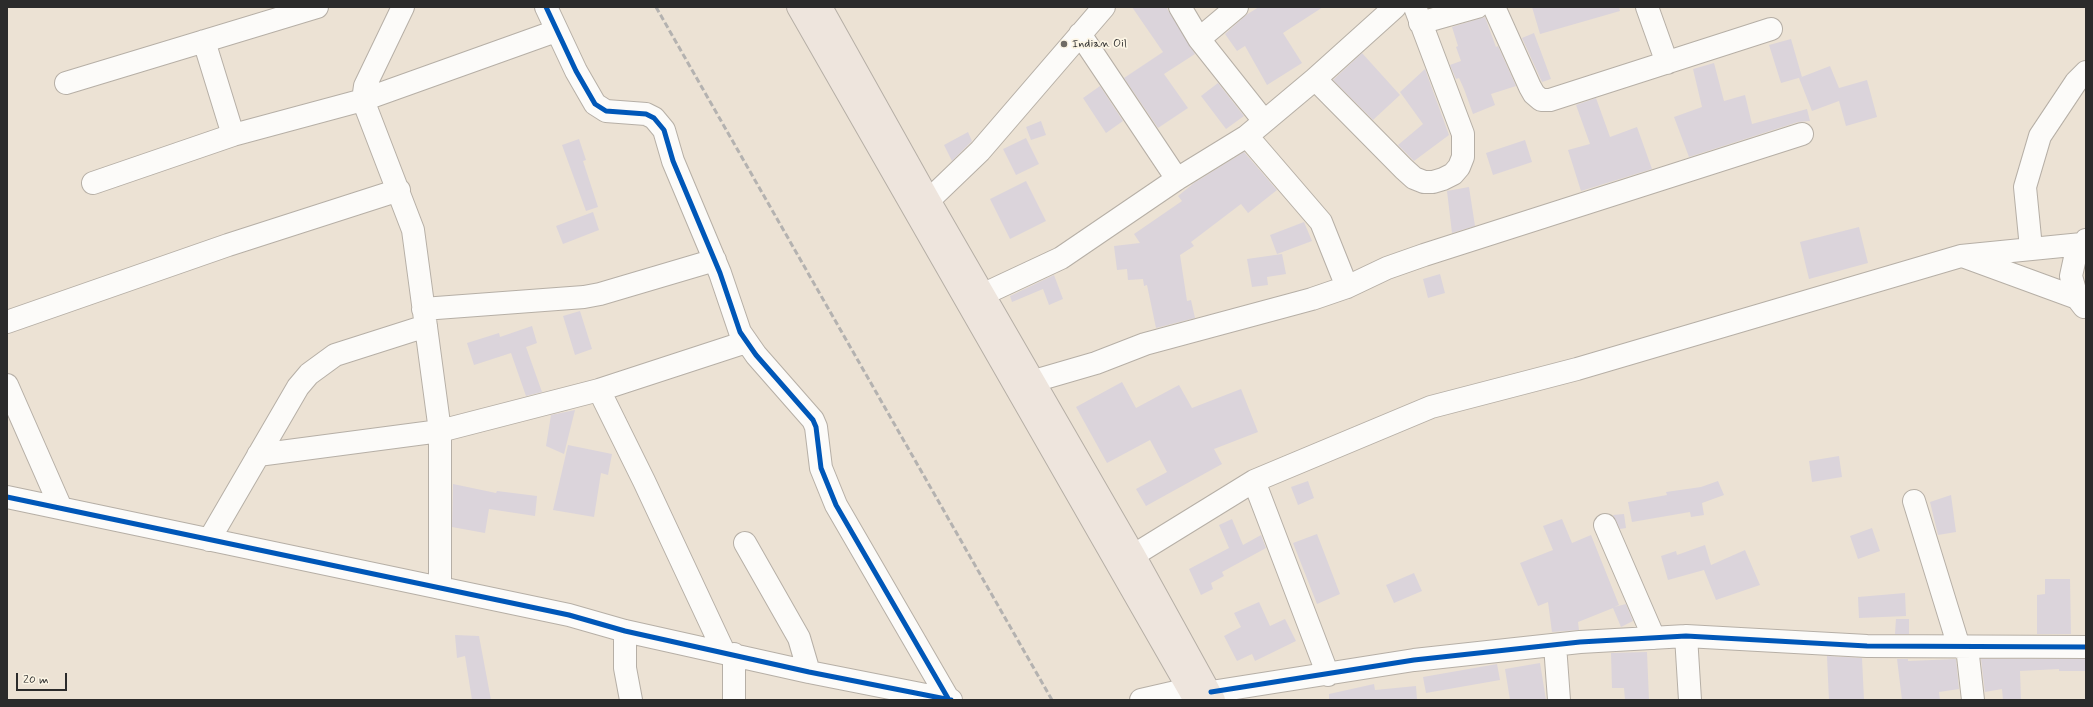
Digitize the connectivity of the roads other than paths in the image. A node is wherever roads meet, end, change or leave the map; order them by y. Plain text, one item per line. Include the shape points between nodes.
1 (318, 7) edge
2 (403, 7) edge
3 (546, 7) edge
4 (798, 7) edge
5 (821, 7) edge
6 (1104, 7) edge
7 (1180, 7) edge
8 (1237, 7) edge
9 (1395, 7) edge
10 (1477, 7) edge
11 (1494, 7) edge
12 (1647, 7) edge
13 (1418, 15) edge
14 (1771, 29) dead end
15 (556, 31) junction
16 (1080, 34) junction
17 (1199, 39) junction
18 (204, 41) junction
19 (1667, 63) junction
20 (2086, 72) edge
21 (1315, 79) junction
22 (66, 83) dead end
23 (363, 100) junction
24 (1264, 121) junction
25 (1802, 134) dead end
26 (233, 135) junction
27 (1247, 136) junction
28 (1177, 179) junction
29 (93, 183) dead end
30 (399, 190) junction
31 (929, 200) junction
32 (2084, 242) edge
33 (2031, 248) junction
34 (1961, 256) junction
35 (715, 260) junction
36 (1347, 287) junction
37 (984, 294) junction
38 (2081, 304) edge
39 (425, 317) junction
40 (7, 322) edge
41 (746, 342) junction
42 (1034, 381) junction
43 (7, 385) edge
44 (599, 390) junction
45 (440, 431) junction
46 (258, 454) junction
47 (1254, 481) junction
48 (7, 497) edge
49 (1914, 501) dead end
50 (61, 508) junction
51 (1606, 525) dead end
52 (209, 540) junction
53 (745, 543) dead end
54 (1134, 555) junction
55 (440, 588) junction
56 (624, 631) junction
57 (1686, 636) junction
58 (1654, 638) junction
59 (1555, 645) junction
60 (1963, 647) junction
61 (2086, 647) edge
62 (729, 653) junction
63 (809, 672) junction
64 (1328, 675) junction
65 (1203, 695) edge
66 (631, 700) edge
67 (734, 700) edge
68 (950, 700) edge
69 (1141, 700) edge
70 (1559, 700) edge
71 (1690, 700) edge
72 (1973, 700) edge

1 - 18 street
2 - 23 street via 365,86
3 - 15 street
4 - 65 main road via 915,214
5 - 31 main road
6 - 16 street
7 - 17 street
8 - 17 street
9 - 21 street
10 - 13 street
11 - 19 street via 1530,87 1541,100 1550,100
12 - 19 street
13 - 21 street via 1463,134 1463,157 1456,170 1443,179 1428,182 1414,178
14 - 19 street
15 - 23 street
15 - 35 street via 595,104 601,109 614,112 646,114 660,124 667,138 672,161
16 - 28 street
16 - 31 street via 980,151
17 - 24 street
18 - 22 street
18 - 26 street
20 - 33 street via 2076,82 2040,136 2025,187
21 - 24 street
23 - 26 street
23 - 30 street
24 - 27 street
25 - 36 street via 1424,255 1387,268
26 - 29 street
27 - 28 street
27 - 36 street via 1321,222
28 - 37 street via 1061,258
30 - 39 street via 413,230
30 - 40 street via 228,245
31 - 37 main road
32 - 33 street
32 - 38 street via 2076,254 2071,276
33 - 34 street
34 - 38 street
34 - 47 street via 1577,369 1431,407
35 - 39 street via 600,294
35 - 41 street via 740,332
36 - 42 street via 1312,299 1145,344 1096,363
37 - 42 main road
39 - 45 street
39 - 46 street via 335,355 321,364 298,387
41 - 44 street
41 - 68 street via 813,420 821,468 836,504
42 - 54 main road
43 - 50 street
44 - 45 street
44 - 62 street
45 - 46 street
45 - 55 street
46 - 52 street
47 - 54 street
47 - 64 street
48 - 50 street
49 - 60 street
50 - 52 street
51 - 58 street
52 - 55 street
53 - 63 street via 800,638
54 - 65 main road
55 - 56 street via 569,615
56 - 62 street
56 - 66 street via 625,668
57 - 58 street
57 - 60 street via 1867,646
57 - 71 street
58 - 59 street
59 - 64 street via 1414,660
59 - 70 street
60 - 61 street
60 - 72 street
62 - 63 street
62 - 67 street
63 - 68 street
64 - 65 street
65 - 69 street

